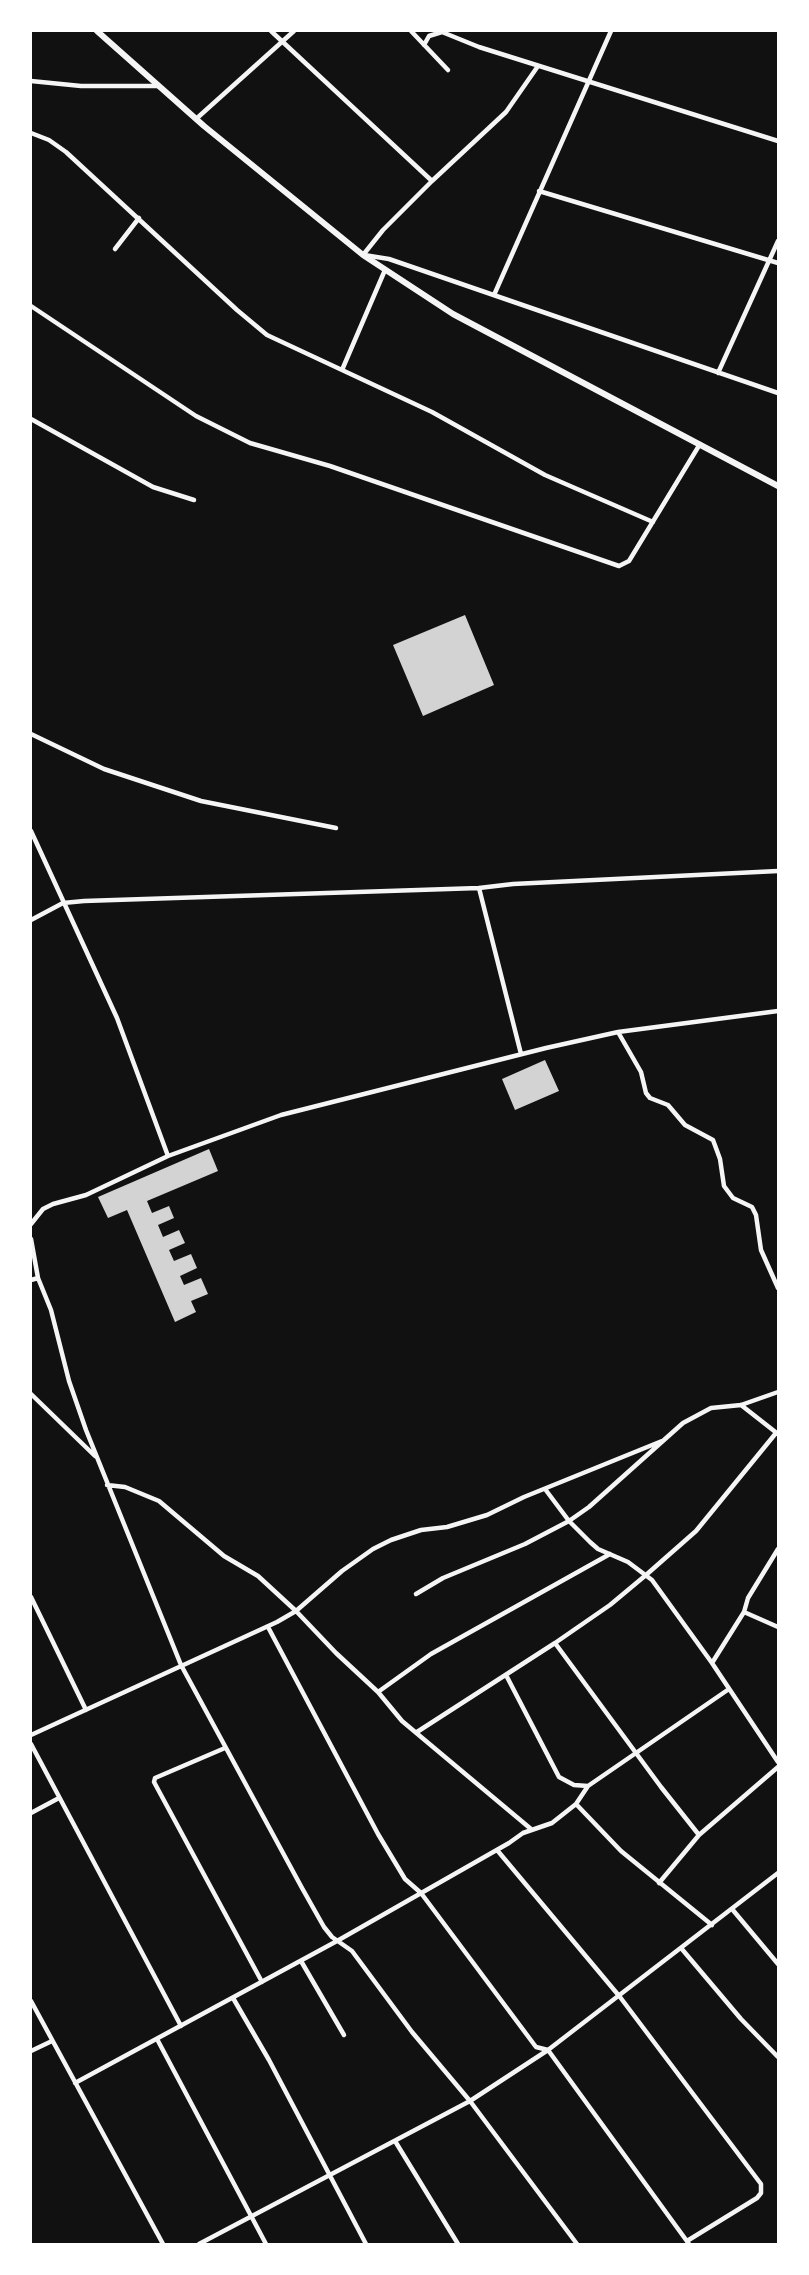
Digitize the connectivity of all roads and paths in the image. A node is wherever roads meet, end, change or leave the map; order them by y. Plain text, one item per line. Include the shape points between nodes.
1 (97, 31) edge
2 (271, 31) edge
3 (294, 31) edge
4 (410, 31) edge
5 (612, 31) edge
6 (282, 42) junction
7 (424, 45) junction
8 (538, 66) junction
9 (448, 70) dead end
10 (31, 81) edge
11 (589, 81) junction
12 (158, 86) junction
13 (196, 119) junction
14 (31, 133) edge
15 (778, 141) edge
16 (432, 181) junction
17 (539, 191) junction
18 (140, 218) junction
19 (778, 241) edge
20 (115, 249) dead end
21 (363, 255) junction
22 (769, 260) junction
23 (778, 262) edge
24 (385, 270) junction
25 (494, 295) junction
26 (31, 306) edge
27 (342, 370) junction
28 (718, 373) junction
29 (778, 393) edge
30 (31, 419) edge
31 (700, 444) junction
32 (778, 486) edge
33 (194, 500) dead end
34 (653, 522) junction
35 (31, 734) edge
36 (336, 828) dead end
37 (31, 831) edge
38 (778, 871) edge
39 (479, 888) junction
40 (63, 903) junction
41 (31, 920) edge
42 (778, 1011) edge
43 (618, 1032) junction
44 (521, 1054) junction
45 (168, 1156) junction
46 (31, 1224) edge
47 (31, 1239) edge
48 (38, 1278) junction
49 (31, 1280) edge
50 (778, 1288) edge
51 (778, 1392) edge
52 (31, 1394) edge
53 (741, 1405) junction
54 (777, 1433) edge
55 (662, 1441) junction
56 (96, 1458) junction
57 (107, 1485) junction
58 (545, 1489) junction
59 (569, 1521) junction
60 (778, 1549) edge
61 (610, 1554) junction
62 (646, 1575) junction
63 (416, 1594) dead end
64 (31, 1597) edge
65 (296, 1611) junction
66 (744, 1612) junction
67 (778, 1626) edge
68 (268, 1627) junction
69 (555, 1643) junction
70 (712, 1663) junction
71 (181, 1665) junction
72 (506, 1675) junction
73 (729, 1689) junction
74 (378, 1692) junction
75 (86, 1710) junction
76 (417, 1732) junction
77 (31, 1734) edge
78 (31, 1744) edge
79 (225, 1748) junction
80 (635, 1752) junction
81 (778, 1762) edge
82 (778, 1767) edge
83 (588, 1786) junction
84 (58, 1798) junction
85 (576, 1804) junction
86 (31, 1813) edge
87 (532, 1829) junction
88 (699, 1836) junction
89 (497, 1850) junction
90 (778, 1873) edge
91 (659, 1882) junction
92 (421, 1893) junction
93 (732, 1909) junction
94 (712, 1924) junction
95 (337, 1941) junction
96 (680, 1948) junction
97 (301, 1960) junction
98 (778, 1964) edge
99 (262, 1982) junction
100 (620, 1996) junction
101 (233, 1998) junction
102 (31, 2001) edge
103 (181, 2026) junction
104 (344, 2035) dead end
105 (157, 2039) junction
106 (52, 2040) junction
107 (548, 2050) junction
108 (31, 2051) edge
109 (778, 2057) edge
110 (75, 2083) junction
111 (470, 2101) junction
112 (395, 2142) junction
113 (331, 2176) junction
114 (252, 2217) junction
115 (688, 2242) edge
116 (163, 2244) edge
117 (199, 2244) edge
118 (266, 2244) edge
119 (366, 2244) edge
120 (458, 2244) edge
121 (577, 2244) edge

1 - 12 main road
2 - 6 street
3 - 6 street
4 - 7 street
5 - 11 street
6 - 13 street
6 - 16 street
7 - 8 street via 429,36 442,32
7 - 9 street
8 - 11 street
8 - 16 street via 506,112
10 - 12 street via 81,86
11 - 15 street
11 - 17 street
12 - 13 main road
13 - 21 main road
14 - 18 street via 66,152
16 - 21 street
17 - 22 street
17 - 25 street
18 - 20 street
18 - 27 street via 267,335
19 - 22 street
21 - 24 main road
21 - 25 street via 389,259
22 - 23 street
22 - 28 street
24 - 27 street
24 - 31 main road via 453,314
25 - 28 street
26 - 34 street via 196,416 250,443 330,466 619,566 629,561
27 - 34 street via 432,412 545,475
28 - 29 street
30 - 33 street via 153,487
31 - 32 main road
31 - 34 street
35 - 36 street via 104,769 201,801
37 - 40 street
38 - 39 street
39 - 40 street
39 - 44 street
40 - 41 street
40 - 45 street via 117,1018
42 - 43 street
43 - 44 street
43 - 50 street via 641,1072 650,1098 668,1105 685,1125 713,1140 724,1186 733,1198 752,1208 756,1216 761,1250
44 - 45 street via 281,1115
45 - 46 street via 86,1195 43,1209
47 - 48 street
48 - 49 street
48 - 56 street via 51,1310 74,1395
51 - 53 street
52 - 56 street
53 - 54 street
53 - 55 street via 711,1408 683,1423
54 - 62 street via 696,1532
55 - 58 street
55 - 59 street
56 - 57 street
57 - 65 street via 125,1488 163,1503 224,1556 258,1576
57 - 71 street
58 - 59 street
58 - 65 street via 487,1515 447,1527 421,1530 373,1549 342,1570
59 - 61 street via 590,1542
59 - 63 street via 525,1544 443,1578
60 - 66 street via 748,1598
61 - 62 street
61 - 74 street via 431,1654
62 - 69 street
62 - 70 street
64 - 75 street
65 - 68 street
65 - 74 street
66 - 67 street
66 - 70 street
68 - 71 street
68 - 92 street via 378,1834 406,1879
69 - 72 street
69 - 80 street
70 - 73 street
71 - 75 street
71 - 79 street
72 - 76 street
72 - 83 street via 559,1777 574,1785
73 - 80 street
73 - 81 street
74 - 76 street via 394,1713
75 - 77 street
76 - 87 street
78 - 84 street
79 - 95 street via 324,1927
79 - 99 street via 155,1778 154,1782
80 - 83 street
80 - 88 street
82 - 88 street
83 - 85 street
84 - 86 street
84 - 103 street
85 - 87 street via 552,1823
85 - 91 street via 621,1851
87 - 89 street
88 - 91 street
89 - 92 street
89 - 100 street
90 - 93 street
91 - 94 street
92 - 95 street
92 - 107 street via 536,2048
93 - 94 street
93 - 98 street
94 - 96 street
95 - 97 street
95 - 111 street via 352,1951 412,2032
96 - 100 street
96 - 109 street
97 - 99 street
97 - 104 street
99 - 101 street
100 - 107 street
100 - 115 street via 761,2184 757,2198
101 - 103 street
101 - 113 street
102 - 106 street
103 - 105 street
105 - 110 street
105 - 114 street
106 - 108 street
106 - 110 street
107 - 111 street
107 - 115 street
110 - 116 street
111 - 112 street
111 - 121 street
112 - 113 street
112 - 120 street
113 - 114 street
113 - 119 street
114 - 117 street
114 - 118 street

